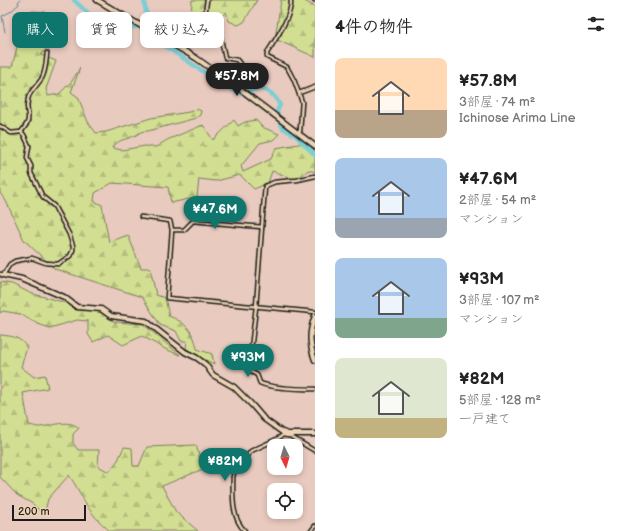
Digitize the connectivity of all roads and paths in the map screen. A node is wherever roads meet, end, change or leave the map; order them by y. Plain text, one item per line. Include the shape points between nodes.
1 (97, 0) edge
2 (207, 0) edge
3 (291, 0) edge
4 (47, 54) dead end
5 (230, 82) junction
6 (315, 87) edge
7 (299, 93) junction
8 (0, 126) edge
9 (21, 132) junction
10 (298, 133) junction
11 (315, 146) edge
12 (315, 176) edge
13 (141, 217) dead end
14 (262, 227) junction
15 (172, 230) junction
16 (2, 275) edge
17 (256, 307) junction
18 (315, 312) edge
19 (315, 316) edge
20 (315, 360) edge
21 (315, 389) edge
22 (315, 434) edge
23 (288, 435) junction
24 (315, 451) edge
25 (315, 526) edge
26 (246, 531) edge
27 (311, 531) edge

1 - 5 street via 196,58
2 - 5 street via 204,29 220,36 225,58 237,60 240,64
3 - 7 street via 279,35 267,57 287,67
4 - 9 street via 46,69 28,98 29,120
5 - 10 street
6 - 7 street
7 - 10 street via 302,110
8 - 9 street via 11,134
9 - 16 street via 29,146 27,158 31,173 43,197 54,206 69,234 73,250 70,256 58,264 32,258 15,260
10 - 11 street
12 - 14 street via 265,186
13 - 15 street via 170,221
14 - 15 street via 193,221 184,230
14 - 17 street
15 - 17 street via 167,298
16 - 23 street via 22,279 64,297 77,307 101,309 111,316 146,320 185,352 201,361 213,375 234,387 264,419
17 - 18 street
17 - 21 street via 250,371 257,375 263,384
19 - 20 street via 310,339
22 - 23 street
23 - 24 street
23 - 26 street via 251,451 232,477 235,512
25 - 27 street

